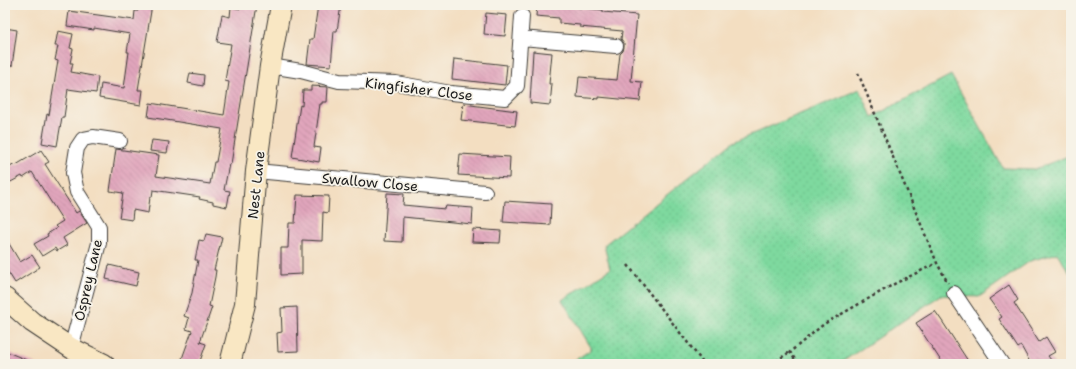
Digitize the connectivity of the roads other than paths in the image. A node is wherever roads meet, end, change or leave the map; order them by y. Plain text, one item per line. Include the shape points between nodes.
1 (281, 5) edge
2 (522, 16) dead end
3 (521, 38) junction
4 (616, 46) dead end
5 (270, 66) junction
6 (120, 141) dead end
7 (256, 171) junction
8 (485, 192) dead end
9 (954, 294) road end
10 (5, 298) edge
11 (71, 348) junction
12 (104, 364) edge
13 (230, 364) edge
14 (1002, 364) edge

1 - 5 street, Nest Lane
2 - 3 street, Kingfisher Close
3 - 4 street
3 - 5 street, Kingfisher Close via 516,86 504,98 451,93 396,83 339,81
5 - 7 street, Nest Lane
6 - 11 street, Osprey Lane via 92,137 83,139 77,148 73,173 77,192 99,227 100,243
7 - 8 street, Swallow Close
7 - 13 street, Nest Lane via 244,304
9 - 14 street
10 - 11 street via 32,322
11 - 12 street

